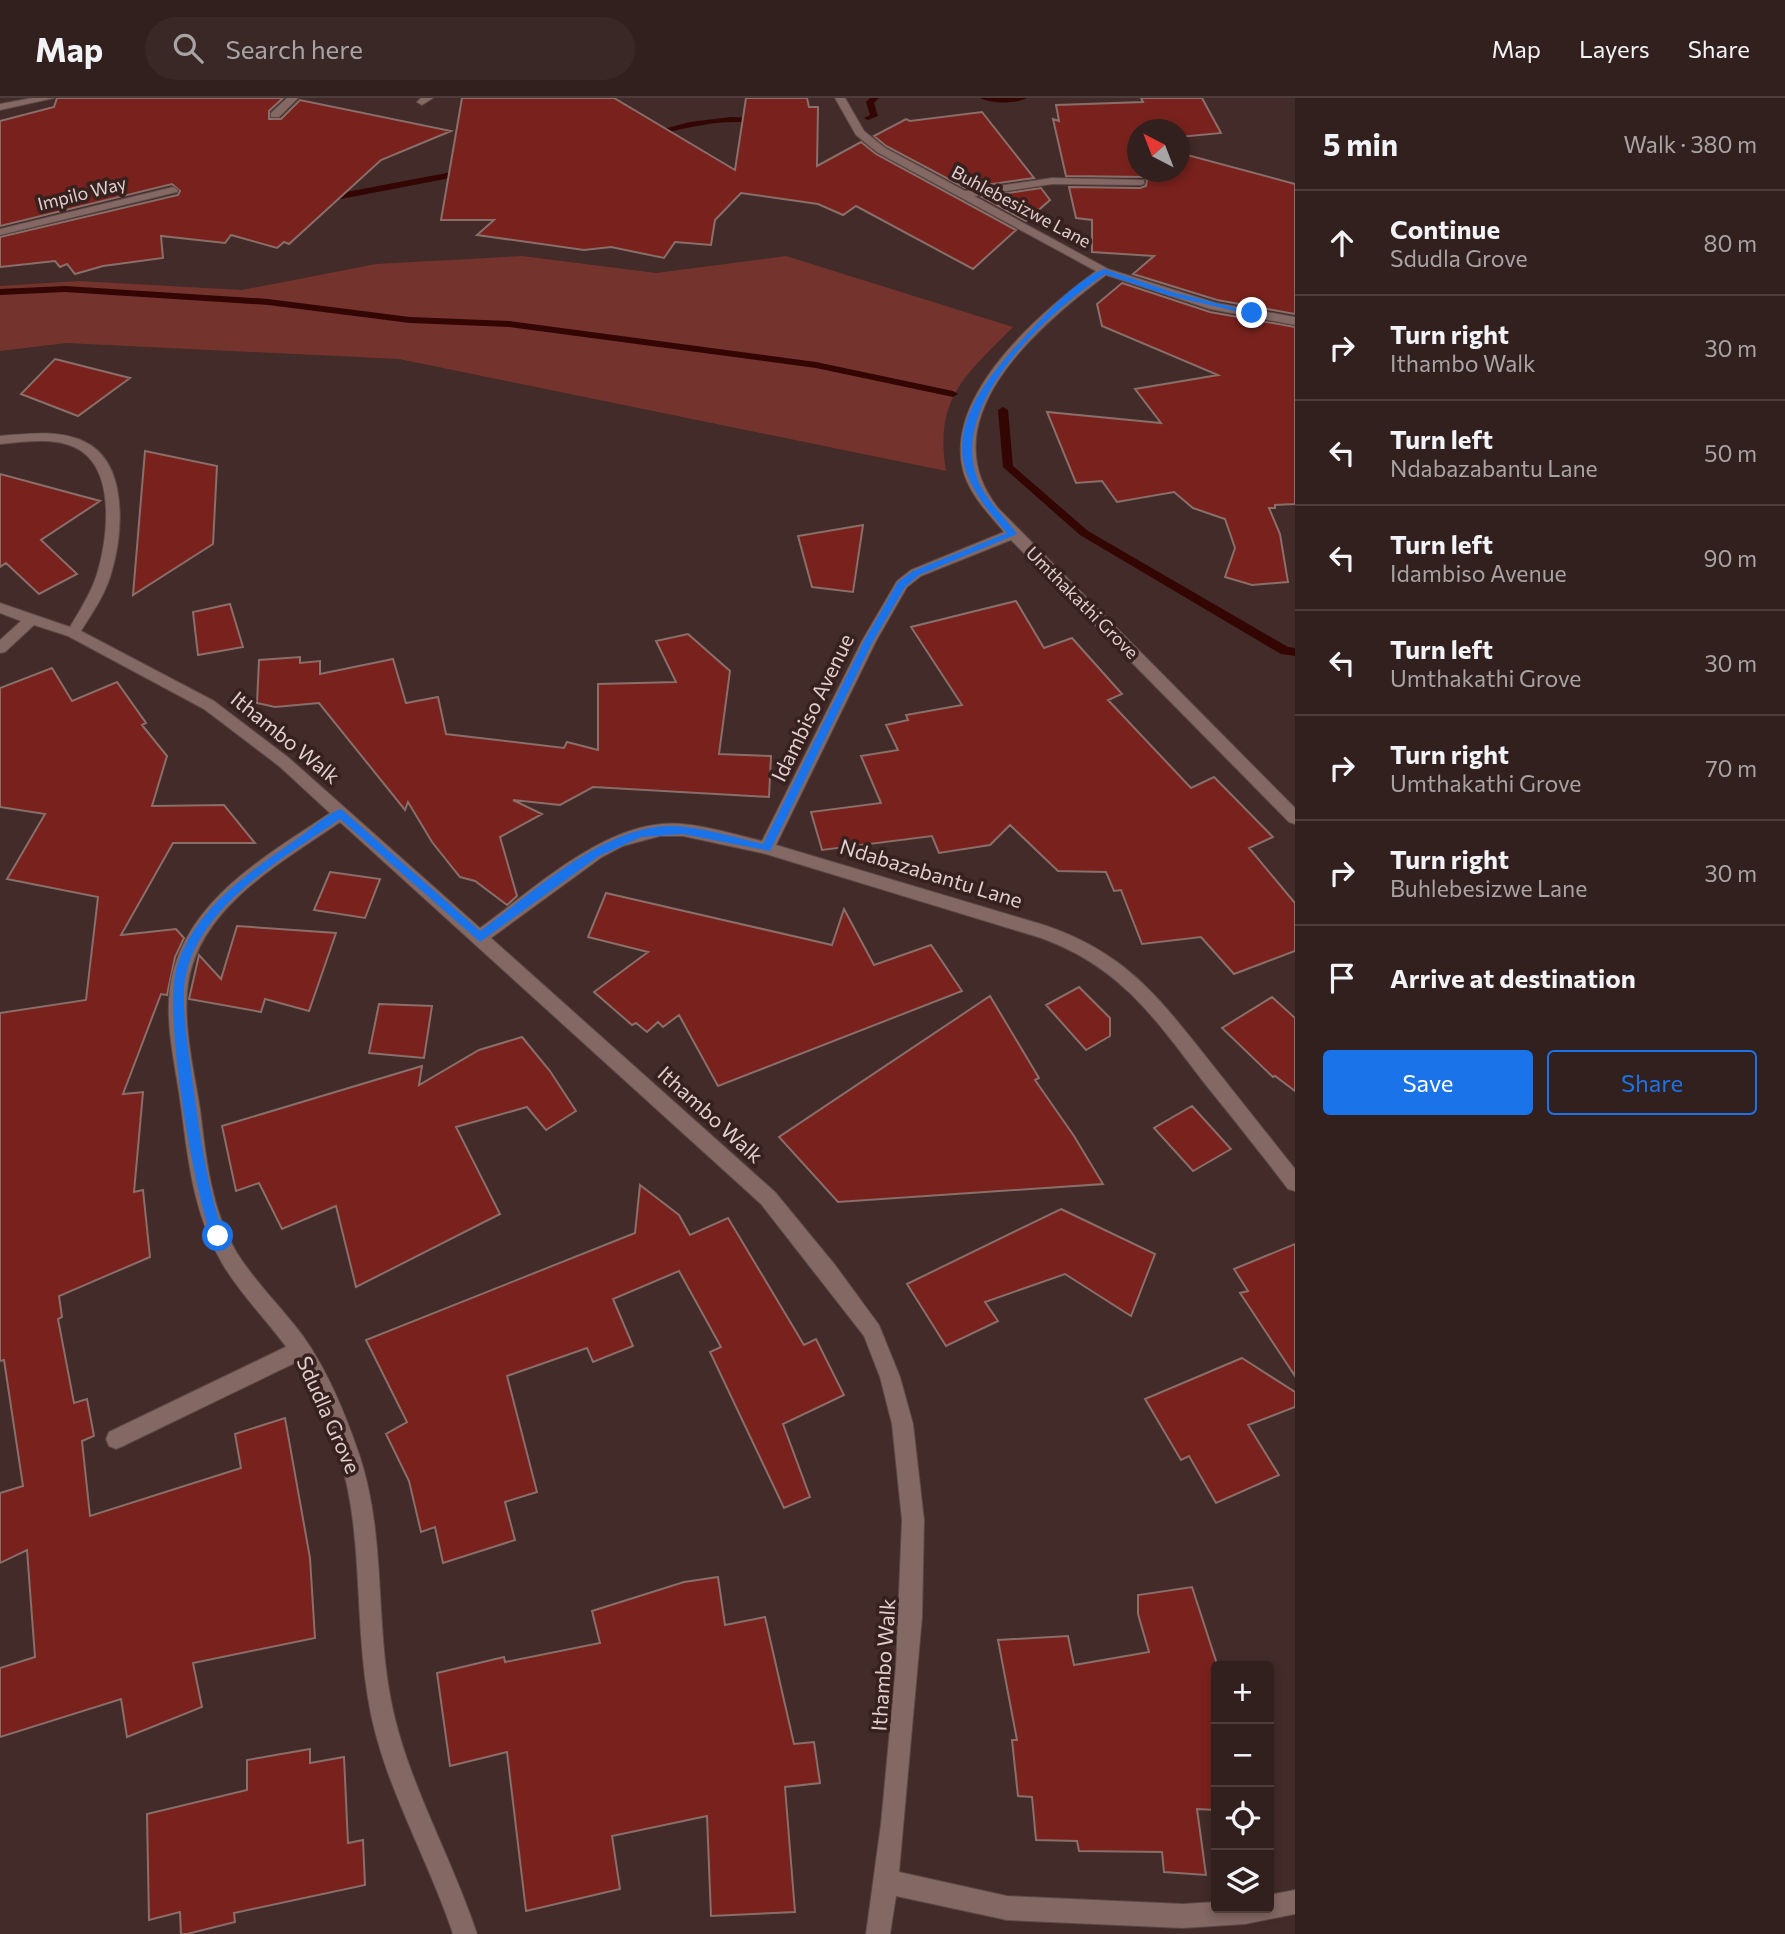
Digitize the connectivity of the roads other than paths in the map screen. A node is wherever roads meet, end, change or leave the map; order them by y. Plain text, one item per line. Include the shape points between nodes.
1 (49, 98) edge
2 (293, 98) edge
3 (841, 98) edge
4 (0, 107) edge
5 (275, 115) dead end
6 (1127, 182) edge
7 (173, 190) dead end
8 (961, 195) junction
9 (0, 232) edge
10 (1104, 271) junction
11 (1295, 320) edge
12 (0, 440) edge
13 (1013, 534) junction
14 (0, 607) edge
15 (32, 619) junction
16 (73, 633) junction
17 (0, 648) edge
18 (341, 813) junction
19 (1295, 818) edge
20 (766, 848) junction
21 (480, 937) junction
22 (1295, 1183) edge
23 (300, 1350) junction
24 (116, 1439) dead end
25 (887, 1882) junction
26 (1295, 1902) edge
27 (1274, 1907) edge
28 (1230, 1913) edge
29 (465, 1934) edge
30 (878, 1934) edge

1 - 4 street
2 - 5 street
3 - 8 street, Buhlebesizwe Lane via 860,133 881,150
6 - 8 street via 1052,181
7 - 9 street, Impilo Way
8 - 10 street, Buhlebesizwe Lane
10 - 11 street, Buhlebesizwe Lane via 1214,306
10 - 13 street, Umthakathi Grove via 1067,296 1002,366 988,383 972,418 967,449 972,478
12 - 16 street via 70,441 88,449 103,464 110,486 106,567
13 - 19 street, Umthakathi Grove
13 - 20 street, Idambiso Avenue via 916,573 902,584
14 - 15 street, Ithambo Walk
15 - 16 street, Ithambo Walk
15 - 17 street
16 - 18 street, Ithambo Walk via 209,705
18 - 21 street, Ithambo Walk
18 - 23 street, Sdudla Grove via 246,880 206,921 182,965 178,989 190,1109 207,1205 229,1258
20 - 21 street, Ndabazabantu Lane via 683,830 641,833 596,853
20 - 22 street, Ndabazabantu Lane via 1044,932 1099,957 1147,996
21 - 25 street, Ithambo Walk via 768,1198 871,1330 892,1384 915,1524 911,1625
23 - 24 street
23 - 29 street, Sdudla Grove via 328,1403 361,1495 379,1699 392,1749
25 - 28 street via 1007,1908 1183,1916
25 - 30 street, Ithambo Walk
26 - 27 street

